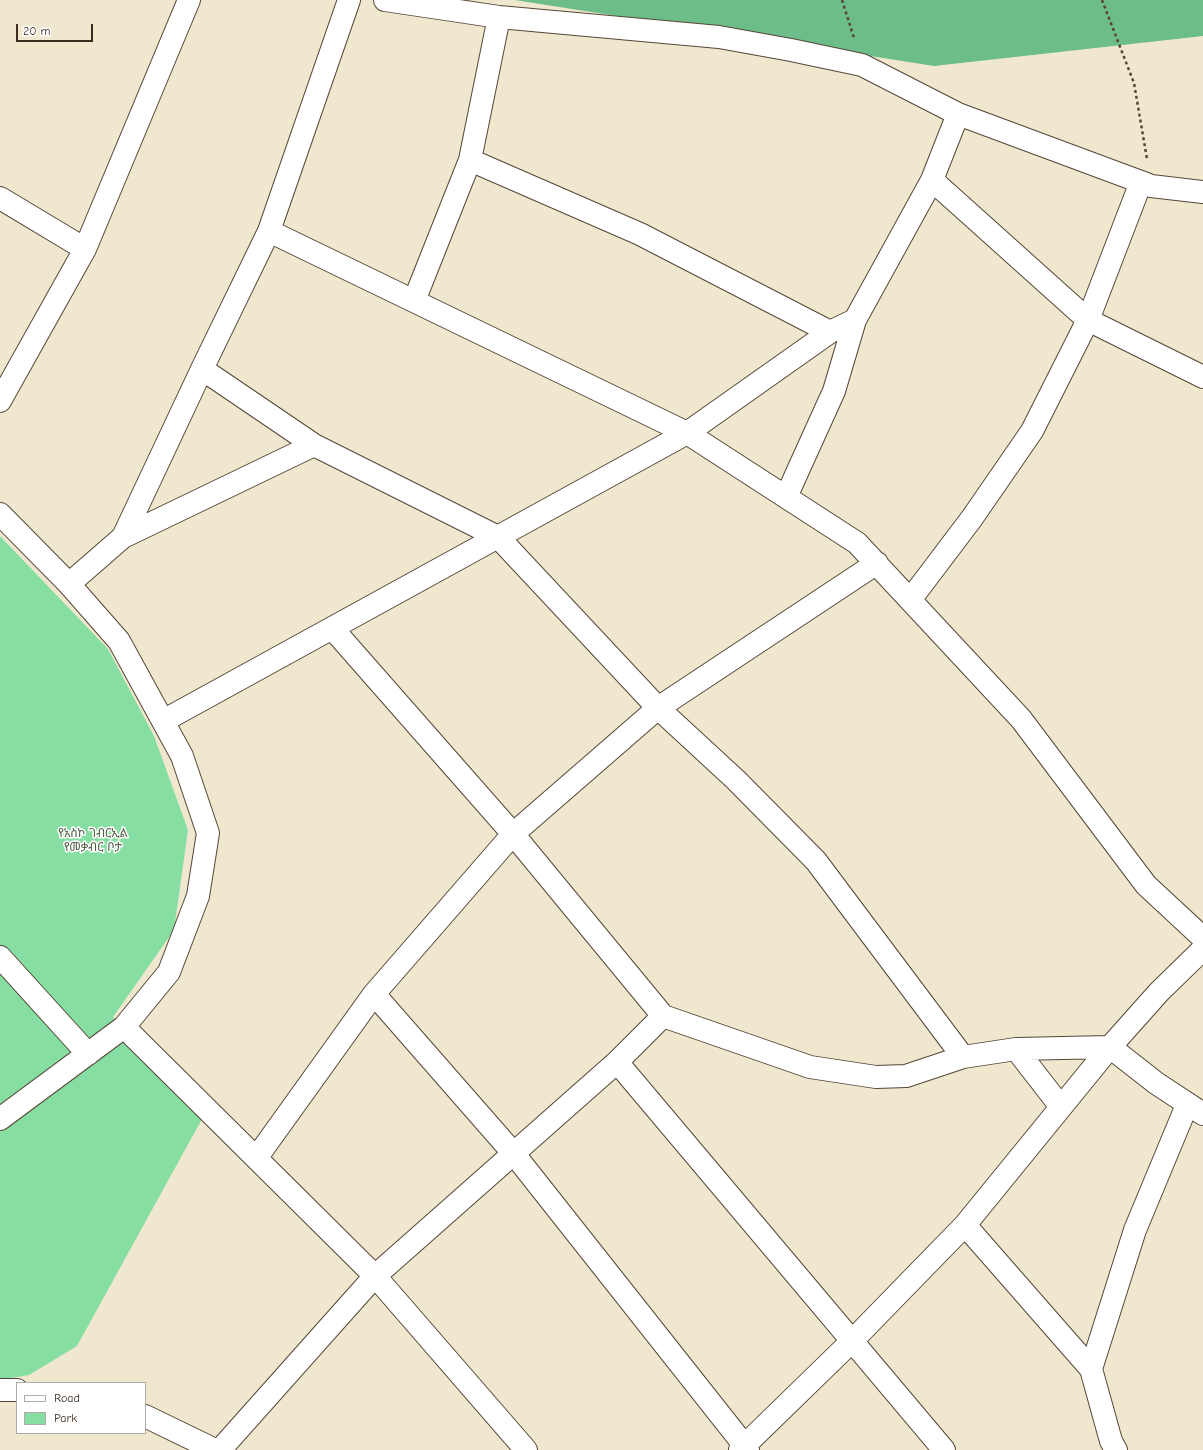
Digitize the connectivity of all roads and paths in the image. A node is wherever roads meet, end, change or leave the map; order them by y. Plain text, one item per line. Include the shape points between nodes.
1 (189, 0) edge
2 (349, 0) edge
3 (385, 0) edge
4 (842, 0) edge
5 (1102, 0) edge
6 (499, 17) junction
7 (862, 65) junction
8 (958, 114) junction
9 (470, 160) junction
10 (932, 180) junction
11 (1146, 184) junction
12 (1203, 192) edge
13 (0, 198) edge
14 (269, 231) junction
15 (85, 250) junction
16 (414, 301) junction
17 (855, 320) junction
18 (1088, 320) junction
19 (830, 332) junction
20 (202, 369) junction
21 (1203, 377) edge
22 (0, 402) edge
23 (687, 433) junction
24 (314, 445) junction
25 (786, 497) junction
26 (0, 514) edge
27 (123, 537) junction
28 (498, 538) junction
29 (877, 563) junction
30 (69, 584) junction
31 (910, 600) junction
32 (332, 628) junction
33 (658, 708) junction
34 (163, 721) junction
35 (513, 834) junction
36 (1203, 938) edge
37 (1203, 949) edge
38 (0, 957) edge
39 (374, 994) junction
40 (663, 1016) junction
41 (124, 1028) junction
42 (1110, 1047) junction
43 (1016, 1049) junction
44 (88, 1054) junction
45 (963, 1058) junction
46 (617, 1062) junction
47 (1061, 1107) junction
48 (1195, 1109) edge
49 (0, 1119) edge
50 (514, 1154) junction
51 (257, 1157) junction
52 (965, 1225) junction
53 (375, 1276) junction
54 (852, 1341) junction
55 (1091, 1369) junction
56 (0, 1390) edge
57 (16, 1390) edge
58 (146, 1416) edge
59 (744, 1449) edge
60 (215, 1450) edge
61 (220, 1450) edge
62 (526, 1450) edge
63 (944, 1450) edge
64 (1116, 1450) edge

1 - 15 street
2 - 14 street
3 - 6 street
4 - 7 path
5 - 11 path via 1134,83
6 - 7 street via 720,37
6 - 9 street
7 - 8 street
8 - 10 street
8 - 11 street
9 - 16 street
9 - 19 street via 640,234
10 - 17 street
10 - 18 street
11 - 12 street
11 - 18 street
13 - 15 street
14 - 16 street
14 - 20 street
15 - 22 street
16 - 23 street
17 - 19 street
17 - 25 street via 834,391
18 - 21 street
18 - 31 street via 1032,431 972,518
19 - 23 street
20 - 24 street
20 - 27 street
23 - 25 street
23 - 28 street
24 - 27 street
24 - 28 street
25 - 29 street via 857,543
26 - 30 street
27 - 30 street
28 - 32 street
28 - 33 street
29 - 31 street
29 - 33 street
30 - 34 street via 119,641
31 - 36 street via 1021,719 1146,885
32 - 34 street
32 - 35 street
33 - 35 street
33 - 45 street via 736,780 816,861
34 - 41 street via 182,756 208,833 198,896 169,972
35 - 39 street
35 - 40 street
37 - 42 street via 1159,992
38 - 44 street
39 - 50 street
39 - 51 street
40 - 45 street via 810,1067 869,1076 906,1076
40 - 46 street
41 - 44 street
41 - 51 street
42 - 43 street
42 - 47 street
42 - 48 street
43 - 45 street
43 - 47 street
44 - 49 street
46 - 50 street
46 - 54 street
47 - 52 street
48 - 55 street via 1135,1230
50 - 53 street
50 - 59 street
51 - 53 street
52 - 54 street
52 - 55 street
53 - 61 street
53 - 62 street
54 - 59 street
54 - 63 street
55 - 64 street via 1111,1441
56 - 57 street
58 - 60 street

